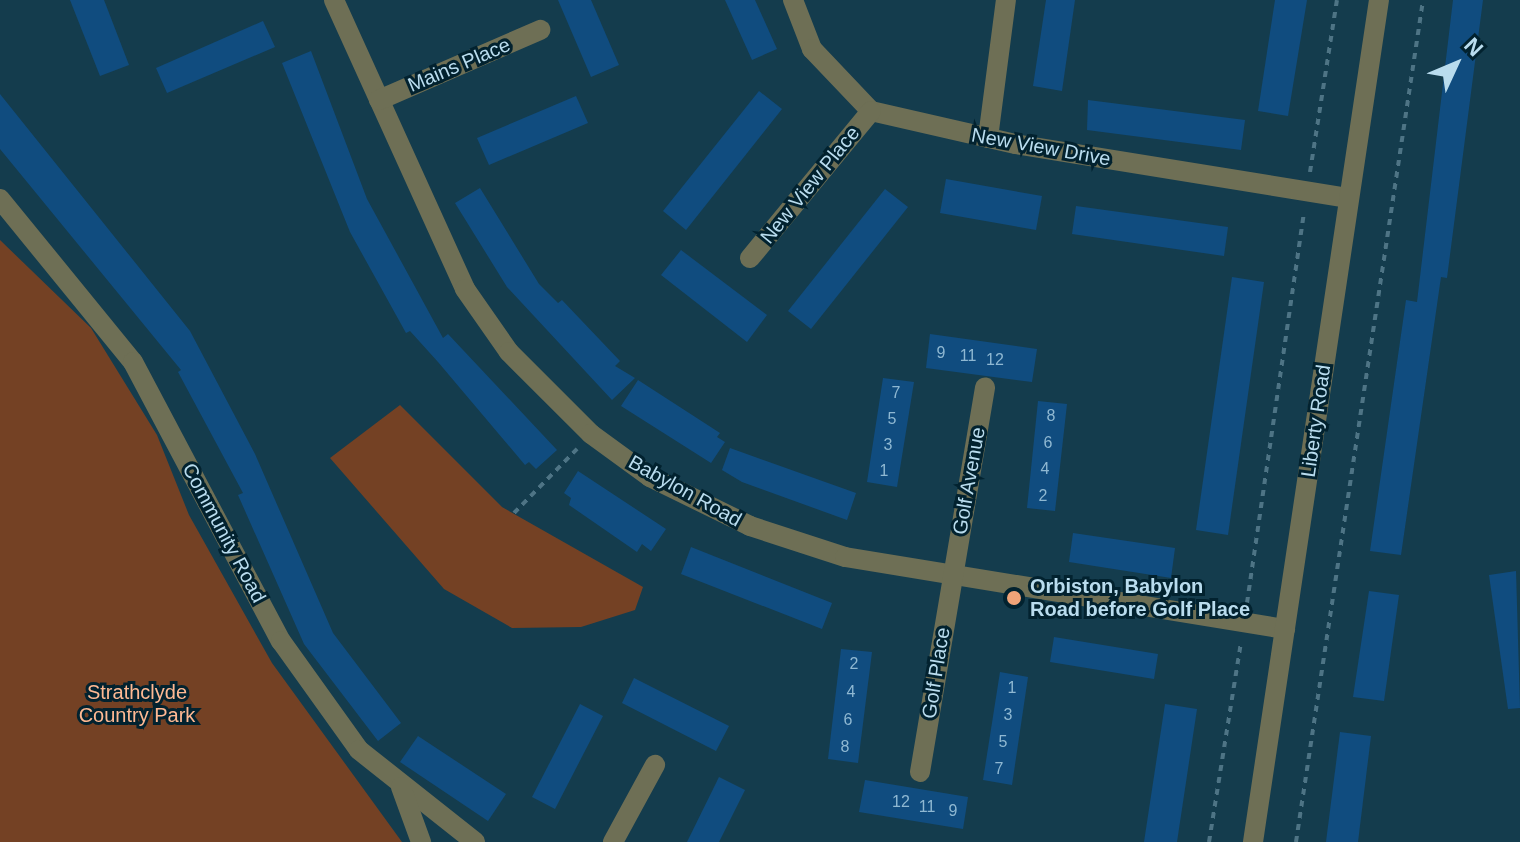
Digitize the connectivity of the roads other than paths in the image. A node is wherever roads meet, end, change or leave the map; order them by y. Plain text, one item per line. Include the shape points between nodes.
1 (334, 0) edge
2 (793, 0) edge
3 (1006, 0) edge
4 (1379, 0) edge
5 (540, 30) dead end
6 (379, 100) junction
7 (871, 111) junction
8 (988, 138) junction
9 (1349, 198) junction
10 (0, 199) edge
11 (750, 258) dead end
12 (985, 387) dead end
13 (952, 574) junction
14 (1285, 629) junction
15 (655, 765) dead end
16 (920, 772) dead end
17 (401, 787) junction
18 (421, 842) edge
19 (475, 842) edge
20 (613, 842) edge
21 (1253, 842) edge

1 - 6 street, Babylon Road
2 - 7 street via 812,49
3 - 8 street
4 - 9 street, Liberty Road
5 - 6 street, Mains Place
6 - 13 street, Babylon Road via 465,289 509,352 591,434 650,477 750,526 845,557
7 - 8 street, New View Drive
7 - 11 street, New View Place
8 - 9 street, New View Drive
9 - 14 street, Liberty Road
10 - 17 street, Community Road via 133,362 281,641 359,750
12 - 13 street, Golf Avenue
13 - 14 street, Babylon Road
13 - 16 street, Golf Place
14 - 21 street, Liberty Road
15 - 20 street
17 - 18 street
17 - 19 street, Community Road

